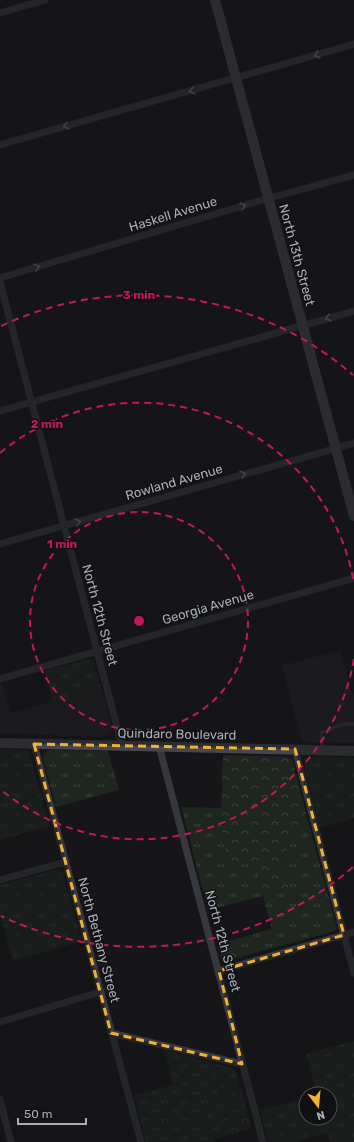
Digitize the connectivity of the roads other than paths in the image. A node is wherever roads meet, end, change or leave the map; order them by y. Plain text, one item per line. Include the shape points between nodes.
1 (45, 0) edge
2 (215, 0) edge
3 (0, 13) edge
4 (354, 44) edge
5 (236, 78) junction
6 (0, 145) edge
7 (354, 174) edge
8 (269, 198) junction
9 (0, 278) edge
10 (0, 282) edge
11 (354, 311) edge
12 (302, 325) junction
13 (31, 402) junction
14 (0, 411) edge
15 (354, 443) edge
16 (336, 448) junction
17 (354, 516) edge
18 (64, 526) junction
19 (0, 544) edge
20 (354, 578) edge
21 (96, 651) junction
22 (0, 679) edge
23 (354, 724) edge
24 (0, 743) edge
25 (34, 744) junction
26 (122, 746) junction
27 (159, 746) junction
28 (295, 750) junction
29 (324, 750) junction
30 (354, 751) edge
31 (65, 862) junction
32 (0, 880) edge
33 (354, 932) edge
34 (344, 935) junction
35 (219, 970) junction
36 (354, 973) edge
37 (100, 992) junction
38 (0, 1022) edge
39 (111, 1033) junction
40 (242, 1064) junction
41 (0, 1099) edge
42 (11, 1142) edge
43 (141, 1142) edge
44 (263, 1142) edge

1 - 3 street
2 - 5 street, North 13th Street
4 -> 5 street
5 -> 6 street
5 - 8 street, North 13th Street
7 - 8 street, Haskell Avenue
9 -> 8 street, Haskell Avenue
8 - 12 street, North 13th Street
10 - 13 street, North 12th Street
11 -> 12 street
12 - 13 street
12 - 16 street, North 13th Street
13 - 14 street
13 - 18 street, North 12th Street
15 - 16 street, Rowland Avenue
16 - 17 street, North 13th Street
18 -> 16 street, Rowland Avenue
18 - 19 street, Rowland Avenue
18 - 21 street, North 12th Street
20 - 21 street, Georgia Avenue
21 - 22 street, Georgia Avenue
21 - 26 street, North 12th Street
23 - 29 lane via 343,724 321,733
24 - 25 street, Quindaro Boulevard
25 - 26 street, Quindaro Boulevard
25 - 31 street, North Bethany Street
26 - 27 street, Quindaro Boulevard
27 - 28 street, Quindaro Boulevard
27 - 35 street, North 12th Street
28 - 29 street, Quindaro Boulevard
28 - 34 street
29 - 30 street, Quindaro Boulevard
31 - 32 street
31 - 37 street, North Bethany Street
33 - 34 street
34 - 35 street
34 - 36 street
35 - 40 street, North 12th Street
37 - 38 street
37 - 39 street, North Bethany Street
39 - 40 street
39 - 43 street, North Bethany Street
40 - 44 street, North 12th Street
41 - 42 street

